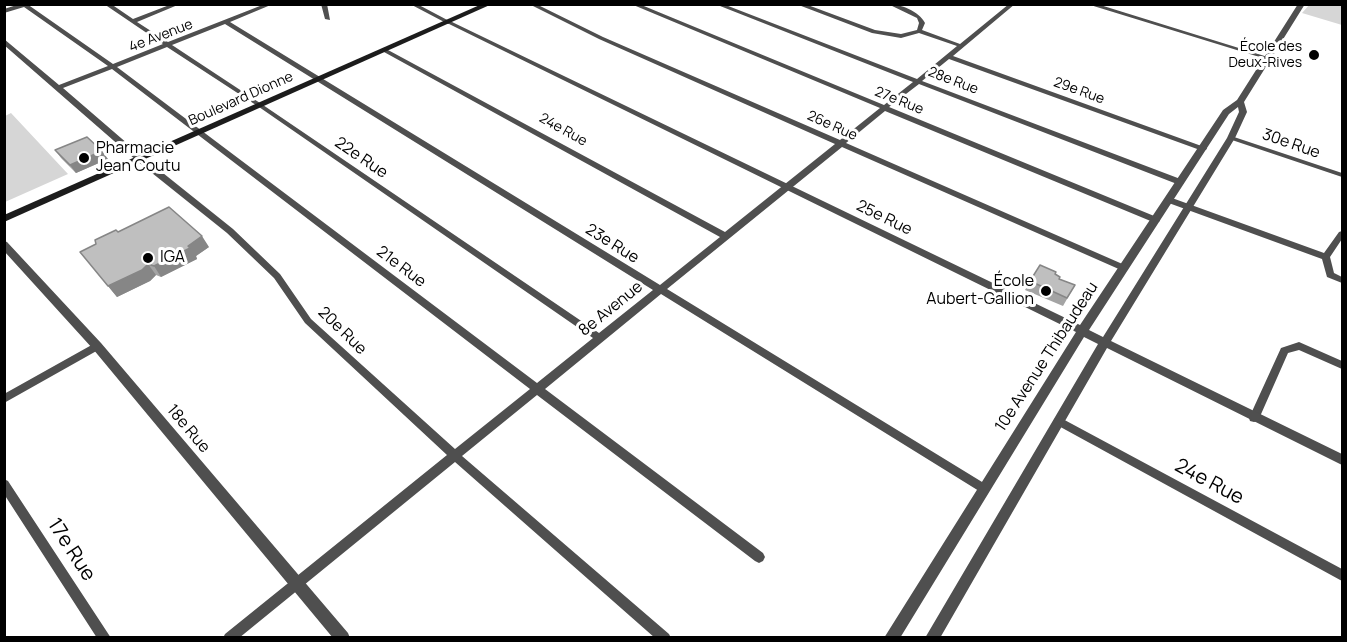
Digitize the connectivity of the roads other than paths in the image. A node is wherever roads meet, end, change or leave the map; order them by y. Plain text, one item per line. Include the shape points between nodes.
1 (106, 4) edge
2 (178, 4) edge
3 (271, 4) edge
4 (324, 4) edge
5 (412, 4) edge
6 (489, 4) edge
7 (531, 4) edge
8 (633, 4) edge
9 (717, 4) edge
10 (798, 4) edge
11 (890, 4) edge
12 (1013, 4) edge
13 (1089, 4) edge
14 (1302, 4) edge
15 (24, 5) edge
16 (4, 11) edge
17 (328, 20) dead end
18 (132, 22) junction
19 (227, 23) junction
20 (450, 23) junction
21 (919, 31) junction
22 (4, 41) edge
23 (169, 46) junction
24 (961, 46) junction
25 (386, 51) junction
26 (947, 56) junction
27 (1268, 58) junction
28 (113, 67) junction
29 (319, 80) junction
30 (916, 82) junction
31 (58, 88) junction
32 (1240, 102) junction
33 (261, 106) junction
34 (883, 109) junction
35 (199, 133) junction
36 (1231, 138) junction
37 (840, 143) junction
38 (1203, 148) junction
39 (140, 159) junction
40 (1342, 176) edge
41 (1180, 182) junction
42 (785, 187) junction
43 (1169, 200) junction
44 (1188, 207) junction
45 (4, 219) edge
46 (1156, 220) junction
47 (1342, 234) edge
48 (725, 236) junction
49 (4, 244) edge
50 (1326, 257) junction
51 (1124, 268) junction
52 (1342, 280) edge
53 (658, 290) junction
54 (1082, 331) junction
55 (599, 338) junction
56 (1105, 342) junction
57 (97, 346) junction
58 (1342, 365) edge
59 (537, 388) junction
60 (4, 399) edge
61 (1254, 418) junction
62 (1059, 421) junction
63 (454, 455) junction
64 (1342, 460) edge
65 (4, 484) edge
66 (982, 488) junction
67 (759, 557) dead end
68 (1342, 574) edge
69 (297, 582) junction
70 (105, 638) edge
71 (229, 638) edge
72 (343, 638) edge
73 (665, 638) edge
74 (891, 638) edge
75 (932, 638) edge

1 - 18 street, 22e Rue
2 - 18 street
3 - 19 street, 4e Avenue
4 - 17 street
5 - 20 street, 25e Rue
6 - 20 main road, Boulevard Dionne
7 - 37 street, 26e Rue
8 - 34 street, 27e Rue
9 - 30 street, 28e Rue
10 - 21 street via 887,35
11 - 21 street via 920,17
12 - 24 street, 8e Avenue
13 - 27 street
14 - 27 street, 10e Avenue Thibaudeau
15 - 16 street
15 - 28 street, 21e Rue
18 - 23 street, 22e Rue
19 - 23 street, 4e Avenue
19 - 29 street, 23e Rue
20 - 25 main road, Boulevard Dionne
20 - 42 street, 25e Rue
21 - 24 street
22 - 31 street, 20e Rue
23 - 28 street, 4e Avenue
23 - 33 street, 22e Rue
24 - 26 street, 8e Avenue
25 - 29 main road, Boulevard Dionne
25 - 48 street, 24e Rue
26 - 30 street, 8e Avenue
26 - 38 street, 29e Rue
27 - 32 street, 10e Avenue Thibaudeau
28 - 31 street, 4e Avenue
28 - 35 street, 21e Rue
29 - 33 main road, Boulevard Dionne
29 - 53 street, 23e Rue
30 - 34 street, 8e Avenue
30 - 41 street, 28e Rue
31 - 39 street, 20e Rue
32 - 36 street, 10e Avenue Thibaudeau via 1243,112
32 - 38 street, 10e Avenue Thibaudeau via 1226,112
33 - 35 main road, Boulevard Dionne
33 - 55 street, 22e Rue
34 - 37 street, 8e Avenue
34 - 46 street, 27e Rue
35 - 39 main road, Boulevard Dionne
35 - 59 street, 21e Rue
36 - 40 street, 30e Rue
36 - 44 street, 10e Avenue Thibaudeau
37 - 42 street, 8e Avenue
37 - 51 street, 26e Rue
38 - 41 street, 10e Avenue Thibaudeau
39 - 45 main road, Boulevard Dionne
39 - 63 street, 20e Rue via 230,231 277,276 308,321
41 - 43 street, 10e Avenue Thibaudeau
42 - 48 street, 8e Avenue
42 - 54 street, 25e Rue
43 - 44 street
43 - 46 street, 10e Avenue Thibaudeau
44 - 50 street
44 - 56 street, 10e Avenue Thibaudeau
46 - 51 street, 10e Avenue Thibaudeau
47 - 50 street
48 - 53 street, 8e Avenue
49 - 57 street, 18e Rue
50 - 52 street via 1330,275
51 - 54 street, 10e Avenue Thibaudeau
53 - 55 street, 8e Avenue
53 - 66 street, 23e Rue
54 - 56 street, 25e Rue
54 - 66 street, 10e Avenue Thibaudeau
55 - 59 street, 8e Avenue
56 - 61 street, 25e Rue
56 - 62 street, 10e Avenue Thibaudeau
57 - 60 street
57 - 69 street, 18e Rue
58 - 61 street via 1299,346 1284,351
59 - 63 street, 8e Avenue
59 - 67 street, 21e Rue
61 - 64 street, 25e Rue
62 - 68 street, 24e Rue
62 - 75 street, 10e Avenue Thibaudeau
63 - 69 street, 8e Avenue
63 - 73 street, 20e Rue
65 - 70 street, 17e Rue
66 - 74 street, 10e Avenue Thibaudeau
69 - 71 street, 8e Avenue
69 - 72 street, 18e Rue

